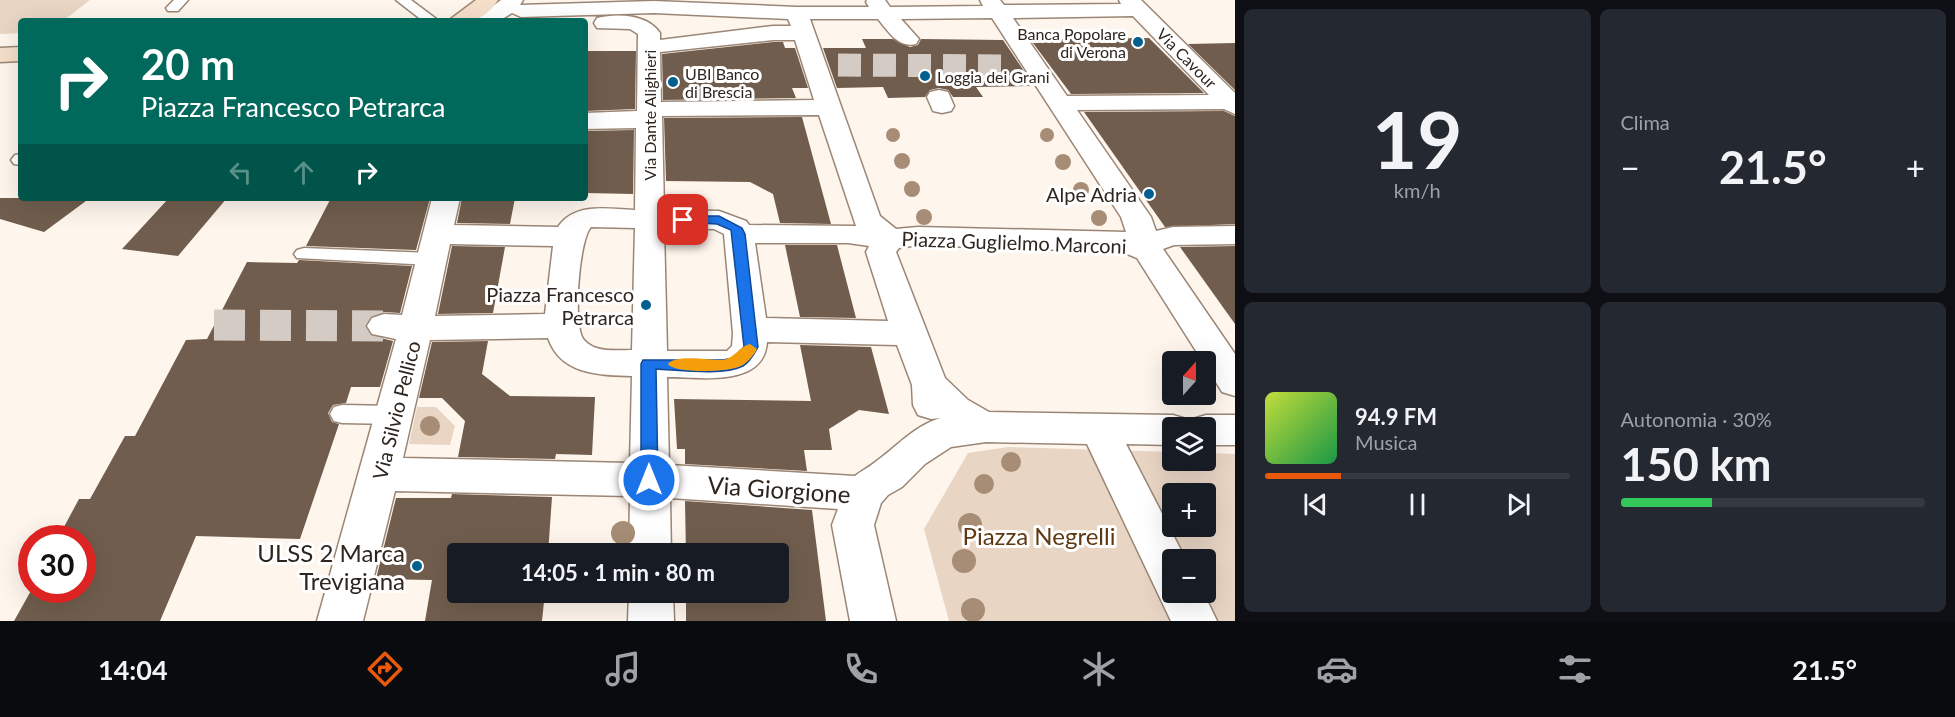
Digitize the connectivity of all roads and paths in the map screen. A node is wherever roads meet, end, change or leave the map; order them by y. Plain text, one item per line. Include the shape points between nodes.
1 (403, 0) edge
2 (745, 5) edge
3 (1134, 5) edge
4 (880, 7) edge
5 (503, 8) edge
6 (999, 13) edge
7 (428, 18) edge
8 (465, 18) edge
9 (588, 23) edge
10 (800, 23) junction
11 (908, 39) dead end
12 (663, 46) dead end
13 (18, 54) edge
14 (0, 55) edge
15 (1059, 104) junction
16 (1234, 104) edge
17 (828, 107) junction
18 (656, 111) junction
19 (588, 121) edge
20 (445, 201) edge
21 (650, 219) junction
22 (739, 234) junction
23 (1233, 235) dead end
24 (570, 237) junction
25 (890, 238) junction
26 (1138, 246) junction
27 (434, 247) junction
28 (308, 248) dead end
29 (560, 326) junction
30 (400, 327) junction
31 (750, 330) junction
32 (909, 333) junction
33 (1223, 346) edge
34 (648, 364) junction
35 (1235, 382) edge
36 (930, 385) junction
37 (342, 414) dead end
38 (395, 415) junction
39 (986, 427) junction
40 (1100, 429) junction
41 (1162, 430) edge
42 (1216, 430) edge
43 (1235, 430) edge
44 (911, 453) junction
45 (381, 474) junction
46 (649, 480) junction
47 (863, 494) junction
48 (650, 543) edge
49 (1162, 556) edge
50 (651, 603) edge
51 (1185, 603) edge
52 (340, 621) edge
53 (651, 621) edge
54 (873, 621) edge
55 (1194, 621) edge

1 - 7 lane
2 - 5 street
2 - 10 street
3 - 6 street
3 - 16 street, Via Cavour
4 - 6 street
4 - 10 street
4 - 11 street
5 - 8 main road
6 - 15 street, Piazza Guglielmo Marconi via 1021,66
9 - 18 street, Via Dante Alighieri via 643,26 648,33
10 - 12 street via 773,33
10 - 17 street, Piazza Guglielmo Marconi via 821,65
13 - 14 main road
15 - 16 street
15 - 26 street, Piazza Guglielmo Marconi via 1136,217 1141,230
17 - 18 street
17 - 25 street, Piazza Guglielmo Marconi via 867,220
18 - 19 street via 641,120
18 - 21 street, Via Dante Alighieri
20 - 27 street, Via Silvio Pellico
21 - 22 street via 719,220 736,228
21 - 24 street via 590,218 574,224
21 - 34 street
22 - 25 street
22 - 31 street
23 - 26 street via 1173,236
24 - 27 street
24 - 29 street
25 - 26 street, Piazza Guglielmo Marconi via 1112,240
25 - 32 street, Piazza Guglielmo Marconi via 881,252
26 - 33 street, Piazza Guglielmo Marconi via 1154,258
27 - 28 lane
27 - 30 street, Via Silvio Pellico
29 - 30 street
29 - 34 street via 566,343 578,356 596,362
30 - 38 street, Via Silvio Pellico
31 - 32 street
31 - 34 street via 751,347 738,362
32 - 36 street, Piazza Guglielmo Marconi
33 - 35 street, Piazza Guglielmo Marconi
34 - 46 street
36 - 39 street, Piazza Guglielmo Marconi via 948,406
36 - 44 street, Piazza Guglielmo Marconi via 931,413
37 - 38 lane
38 - 45 street, Via Silvio Pellico
39 - 40 street, Piazza Guglielmo Marconi
39 - 44 street, Piazza Guglielmo Marconi via 942,433
40 - 41 street, Piazza Guglielmo Marconi
40 - 49 street
42 - 43 street
44 - 47 street, Via Giorgione
45 - 46 street, Via Giorgione
45 - 52 street, Via Silvio Pellico
46 - 47 street, Via Giorgione
46 - 48 street
47 - 54 street via 853,525
50 - 53 street
51 - 55 street

